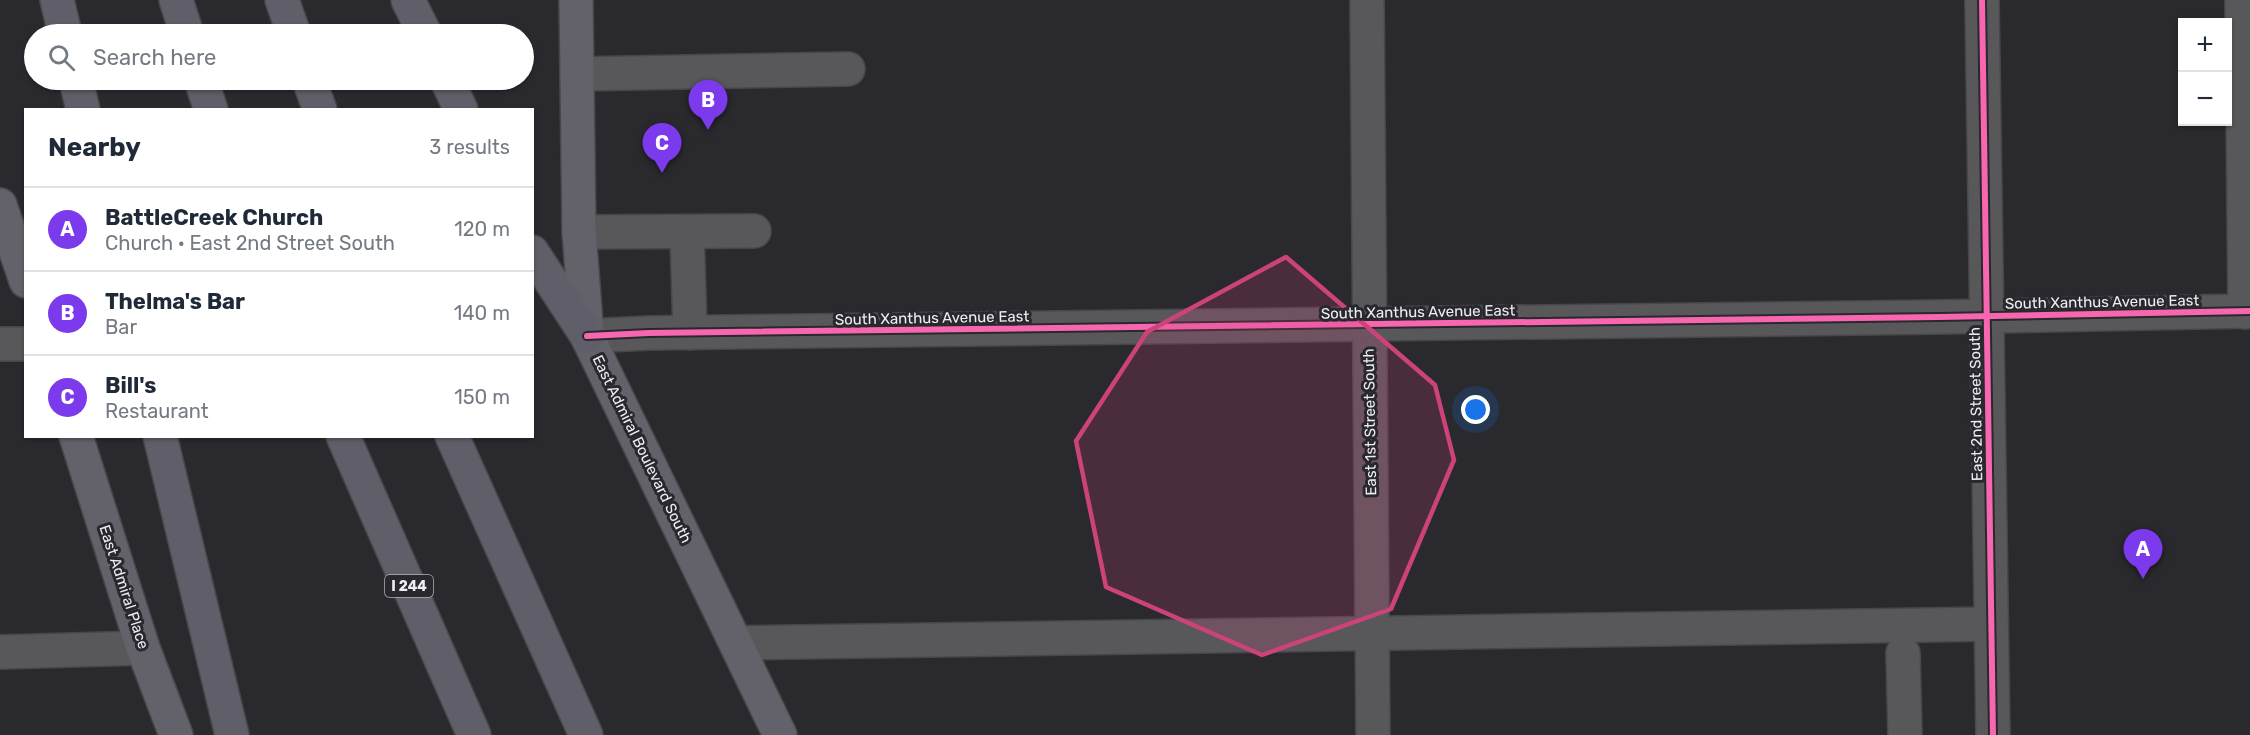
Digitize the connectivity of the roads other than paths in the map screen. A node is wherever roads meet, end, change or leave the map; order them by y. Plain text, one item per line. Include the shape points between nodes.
1 (57, 0) edge
2 (176, 0) edge
3 (282, 0) edge
4 (408, 0) edge
5 (576, 0) edge
6 (1367, 0) edge
7 (1982, 0) edge
8 (2242, 0) edge
9 (63, 24) edge
10 (184, 24) edge
11 (290, 24) edge
12 (420, 24) edge
13 (848, 69) dead end
14 (577, 74) junction
15 (78, 90) edge
16 (204, 90) edge
17 (313, 90) edge
18 (452, 90) edge
19 (83, 108) edge
20 (210, 108) edge
21 (319, 108) edge
22 (460, 108) edge
23 (0, 205) edge
24 (687, 231) junction
25 (754, 231) dead end
26 (579, 232) junction
27 (534, 255) edge
28 (24, 275) edge
29 (2248, 311) edge
30 (1987, 316) junction
31 (1369, 324) junction
32 (690, 333) junction
33 (587, 336) junction
34 (0, 344) edge
35 (24, 344) edge
36 (77, 438) edge
37 (160, 438) edge
38 (344, 438) edge
39 (453, 438) edge
40 (1991, 624) junction
41 (1372, 634) junction
42 (736, 643) junction
43 (143, 648) junction
44 (0, 652) edge
45 (1903, 653) dead end
46 (176, 735) edge
47 (232, 735) edge
48 (474, 735) edge
49 (586, 735) edge
50 (780, 735) edge
51 (1373, 735) edge
52 (1905, 735) edge
53 (1993, 735) edge

1 - 9 highway
2 - 10 highway
3 - 11 highway
4 - 12 highway
5 - 14 main road, East Admiral Boulevard South
6 - 31 street, East 1st Street South
7 - 30 street, East 2nd Street South
8 - 29 street
13 - 14 street
14 - 26 main road, East Admiral Boulevard South
15 - 19 highway
16 - 20 highway
17 - 21 highway
18 - 22 highway
23 - 28 main road
24 - 25 street
24 - 26 street
24 - 32 street
26 - 33 main road, East Admiral Boulevard South
27 - 33 highway
29 - 30 street, South Xanthus Avenue East
30 - 31 street, South Xanthus Avenue East
30 - 40 street, East 2nd Street South
31 - 32 street, South Xanthus Avenue East
31 - 41 street, East 1st Street South
32 - 33 street, South Xanthus Avenue East
33 - 42 main road, East Admiral Boulevard South
34 - 35 street
36 - 43 main road, East Admiral Place
37 - 47 highway
38 - 48 highway, I 244
39 - 49 highway
40 - 41 street
40 - 53 street, East 2nd Street South
41 - 42 street
41 - 51 street, East 1st Street South
42 - 50 main road, East Admiral Boulevard South
43 - 44 street
43 - 46 main road, East Admiral Place
45 - 52 street

